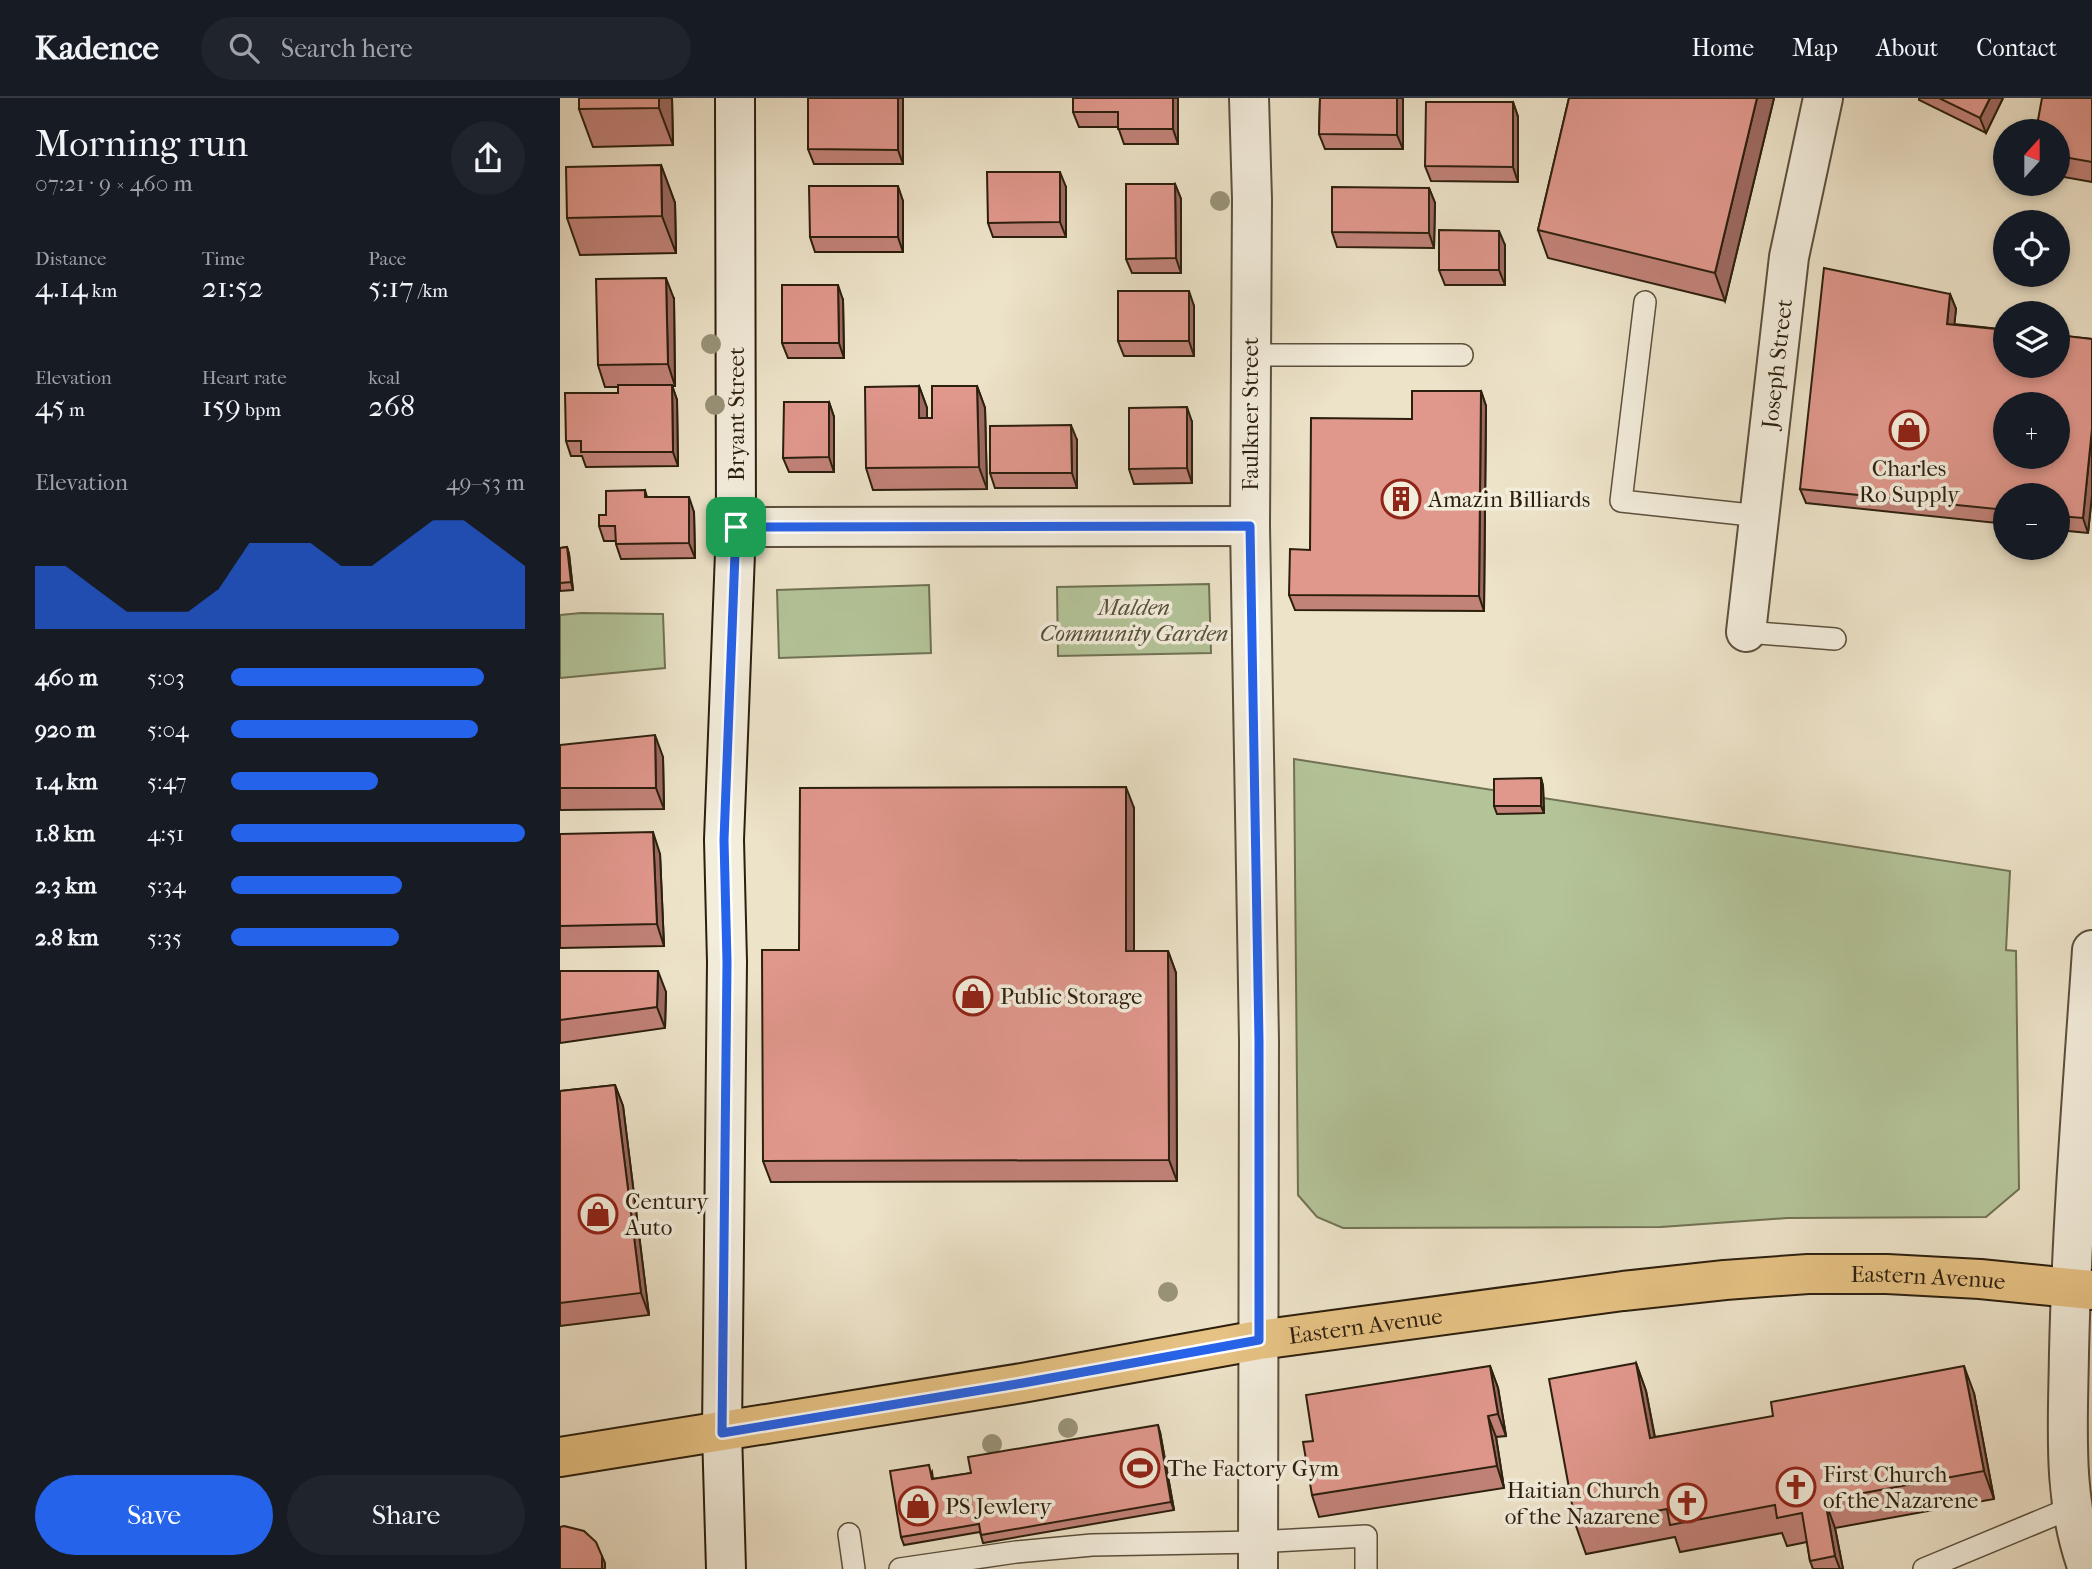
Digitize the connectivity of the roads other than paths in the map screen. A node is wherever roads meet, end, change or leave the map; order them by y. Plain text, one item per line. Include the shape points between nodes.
1 (736, 98) edge
2 (1250, 98) edge
3 (1823, 98) edge
4 (1645, 302) dead end
5 (1251, 355) junction
6 (1462, 355) dead end
7 (1759, 516) junction
8 (1250, 526) junction
9 (736, 527) junction
10 (1746, 632) joint
11 (1835, 639) dead end
12 (2092, 950) edge
13 (2086, 1149) edge
14 (2081, 1289) edge
15 (1259, 1340) junction
16 (722, 1433) junction
17 (560, 1457) edge
18 (2071, 1508) junction
19 (849, 1534) dead end
20 (1258, 1555) edge
21 (726, 1569) edge
22 (854, 1569) edge
23 (900, 1569) edge
24 (1366, 1569) edge
25 (1924, 1569) edge
26 (2088, 1569) edge

1 - 9 street, Bryant Street
2 - 5 street, Faulkner Street
3 - 7 street, Joseph Street via 1789,257
4 - 7 lane via 1621,501
5 - 6 lane
5 - 8 street, Faulkner Street
7 - 10 street, Joseph Street
8 - 9 street
8 - 15 street, Faulkner Street
9 - 16 street, Bryant Street via 724,840
10 - 11 lane
12 - 13 street
13 - 14 street
14 - 15 main road, Eastern Avenue via 1980,1279 1808,1274 1623,1291
14 - 18 street via 2068,1455
15 - 16 main road, Eastern Avenue
15 - 20 street, Faulkner Street
16 - 17 main road, Eastern Avenue
16 - 21 street, Bryant Street
18 - 25 lane
18 - 26 street
19 - 22 lane
20 - 23 lane via 1092,1545
20 - 24 lane via 1366,1536

